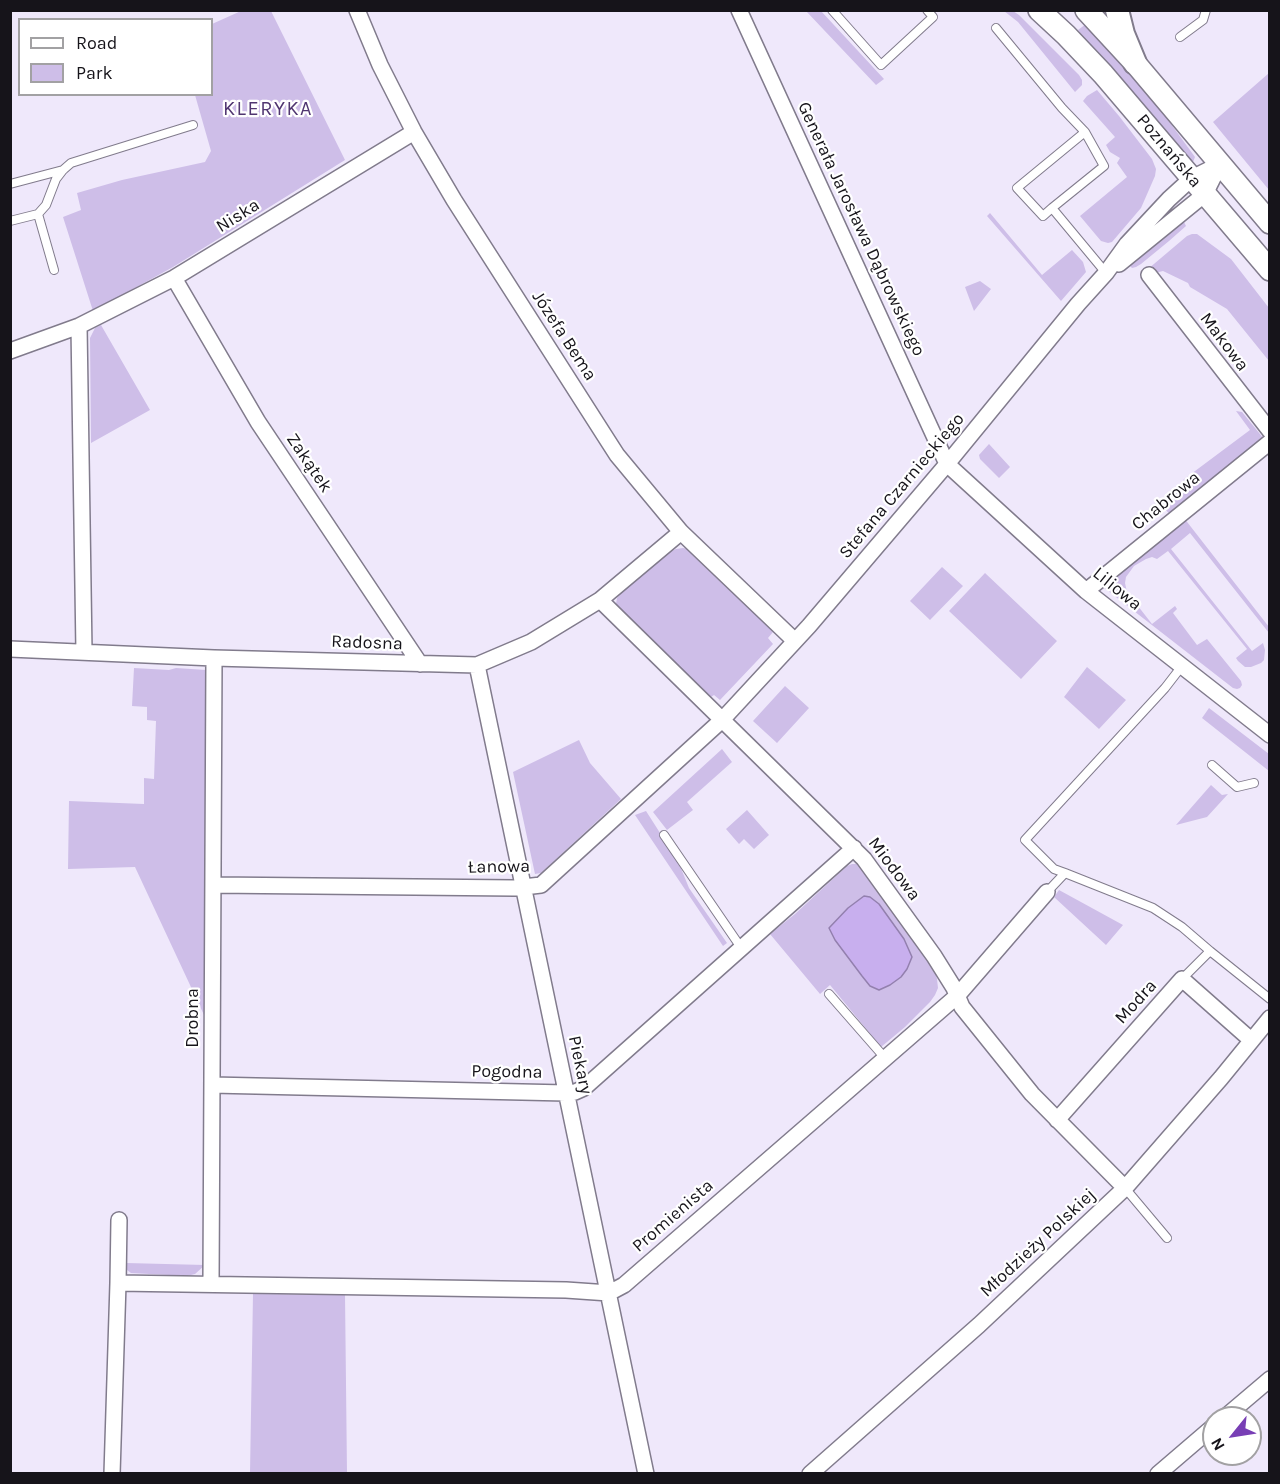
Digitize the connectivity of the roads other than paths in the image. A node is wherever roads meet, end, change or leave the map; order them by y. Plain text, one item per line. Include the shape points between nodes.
1 (357, 10) edge
2 (739, 10) edge
3 (832, 10) edge
4 (927, 10) edge
5 (1039, 10) edge
6 (1059, 10) edge
7 (1086, 10) edge
8 (1117, 10) edge
9 (1206, 10) edge
10 (996, 28) dead end
11 (1066, 35) junction
12 (1180, 37) dead end
13 (1135, 63) junction
14 (193, 125) dead end
15 (414, 132) junction
16 (1085, 132) junction
17 (1220, 165) junction
18 (63, 170) junction
19 (10, 184) edge
20 (1199, 186) junction
21 (1052, 208) junction
22 (38, 214) junction
23 (10, 221) edge
24 (1269, 223) edge
25 (54, 270) dead end
26 (1269, 270) edge
27 (1107, 273) junction
28 (1149, 275) dead end
29 (174, 278) junction
30 (79, 326) junction
31 (10, 351) edge
32 (1269, 431) edge
33 (1269, 442) edge
34 (947, 464) junction
35 (681, 532) junction
36 (1086, 591) junction
37 (600, 600) junction
38 (795, 641) junction
39 (10, 649) edge
40 (84, 652) junction
41 (214, 658) junction
42 (420, 664) junction
43 (477, 665) junction
44 (1182, 666) junction
45 (722, 720) junction
46 (1269, 735) edge
47 (1212, 765) dead end
48 (1254, 783) dead end
49 (664, 835) dead end
50 (854, 848) junction
51 (1065, 873) junction
52 (213, 885) junction
53 (524, 887) junction
54 (1047, 892) joint
55 (742, 949) junction
56 (1210, 951) junction
57 (1182, 979) junction
58 (829, 994) dead end
59 (957, 996) junction
60 (1269, 999) edge
61 (1269, 1018) edge
62 (1259, 1037) edge
63 (885, 1058) junction
64 (212, 1086) junction
65 (566, 1092) junction
66 (1057, 1120) junction
67 (1125, 1188) junction
68 (119, 1220) dead end
69 (1167, 1238) dead end
70 (118, 1283) junction
71 (211, 1284) junction
72 (609, 1293) junction
73 (1269, 1379) edge
74 (1238, 1406) edge
75 (1202, 1436) edge
76 (112, 1473) edge
77 (646, 1473) edge
78 (810, 1473) edge
79 (1158, 1473) edge

1 - 15 street, Józefa Bema
2 - 34 street, Generała Jarosława Dąbrowskiego
3 - 4 lane via 881,65 933,17
5 - 11 main road, Poznańska
6 - 11 main road, Poznańska
7 - 13 main road, Poznańska
8 - 13 main road
9 - 12 lane via 1203,20
10 - 16 lane
11 - 20 main road, Poznańska
13 - 17 main road, Poznańska
14 - 18 lane via 72,163
15 - 29 street, Niska
15 - 35 street, Józefa Bema via 617,455
16 - 21 lane via 1104,166
16 - 21 lane via 1017,188 1042,216
17 - 20 street, Stefana Czarnieckiego
17 - 24 main road, Poznańska
18 - 19 lane
18 - 22 lane
20 - 26 main road, Poznańska
20 - 27 street, Stefana Czarnieckiego via 1169,199 1127,244
21 - 27 lane
22 - 23 lane
22 - 25 lane
27 - 34 street, Stefana Czarnieckiego
28 - 32 street, Makowa
29 - 30 street, Niska
29 - 42 street, Zakątek via 258,422
30 - 31 street, Niska
30 - 40 street
33 - 36 street, Chabrowa
34 - 36 street, Liliowa
34 - 38 street, Stefana Czarnieckiego
35 - 37 street, Radosna
35 - 38 street, Józefa Bema
36 - 44 street, Liliowa
37 - 43 street, Radosna via 531,642
37 - 45 street, Miodowa
38 - 45 street, Stefana Czarnieckiego
39 - 40 street, Radosna
40 - 41 street, Radosna
41 - 42 street, Radosna
41 - 52 street, Drobna
42 - 43 street, Radosna
43 - 53 street, Piekary
44 - 46 street, Liliowa
44 - 51 lane via 1025,840 1054,869
45 - 50 street, Miodowa
45 - 53 street, Łanowa via 541,885
47 - 48 lane via 1237,787
49 - 55 lane
50 - 55 street, Pogodna
50 - 59 street, Miodowa via 934,956
51 - 54 lane
51 - 56 lane via 1153,908
52 - 53 street, Łanowa
52 - 64 street, Drobna
53 - 65 street, Piekary
54 - 59 street, Promienista
55 - 65 street, Pogodna via 584,1088
56 - 57 lane
56 - 60 lane
57 - 62 street, Modra
57 - 66 street, Modra
58 - 63 lane
59 - 63 street, Promienista
59 - 66 street, Miodowa via 1032,1094
61 - 62 street, Młodzieży Polskiej
62 - 67 street, Młodzieży Polskiej
63 - 72 street, Promienista via 624,1285
64 - 65 street, Pogodna
64 - 71 street, Drobna
65 - 72 street, Piekary
66 - 67 street, Miodowa
67 - 69 lane
67 - 78 street, Młodzieży Polskiej
68 - 70 street
70 - 71 street
70 - 76 street
71 - 72 street
72 - 77 street, Piekary
73 - 74 street
75 - 79 street

